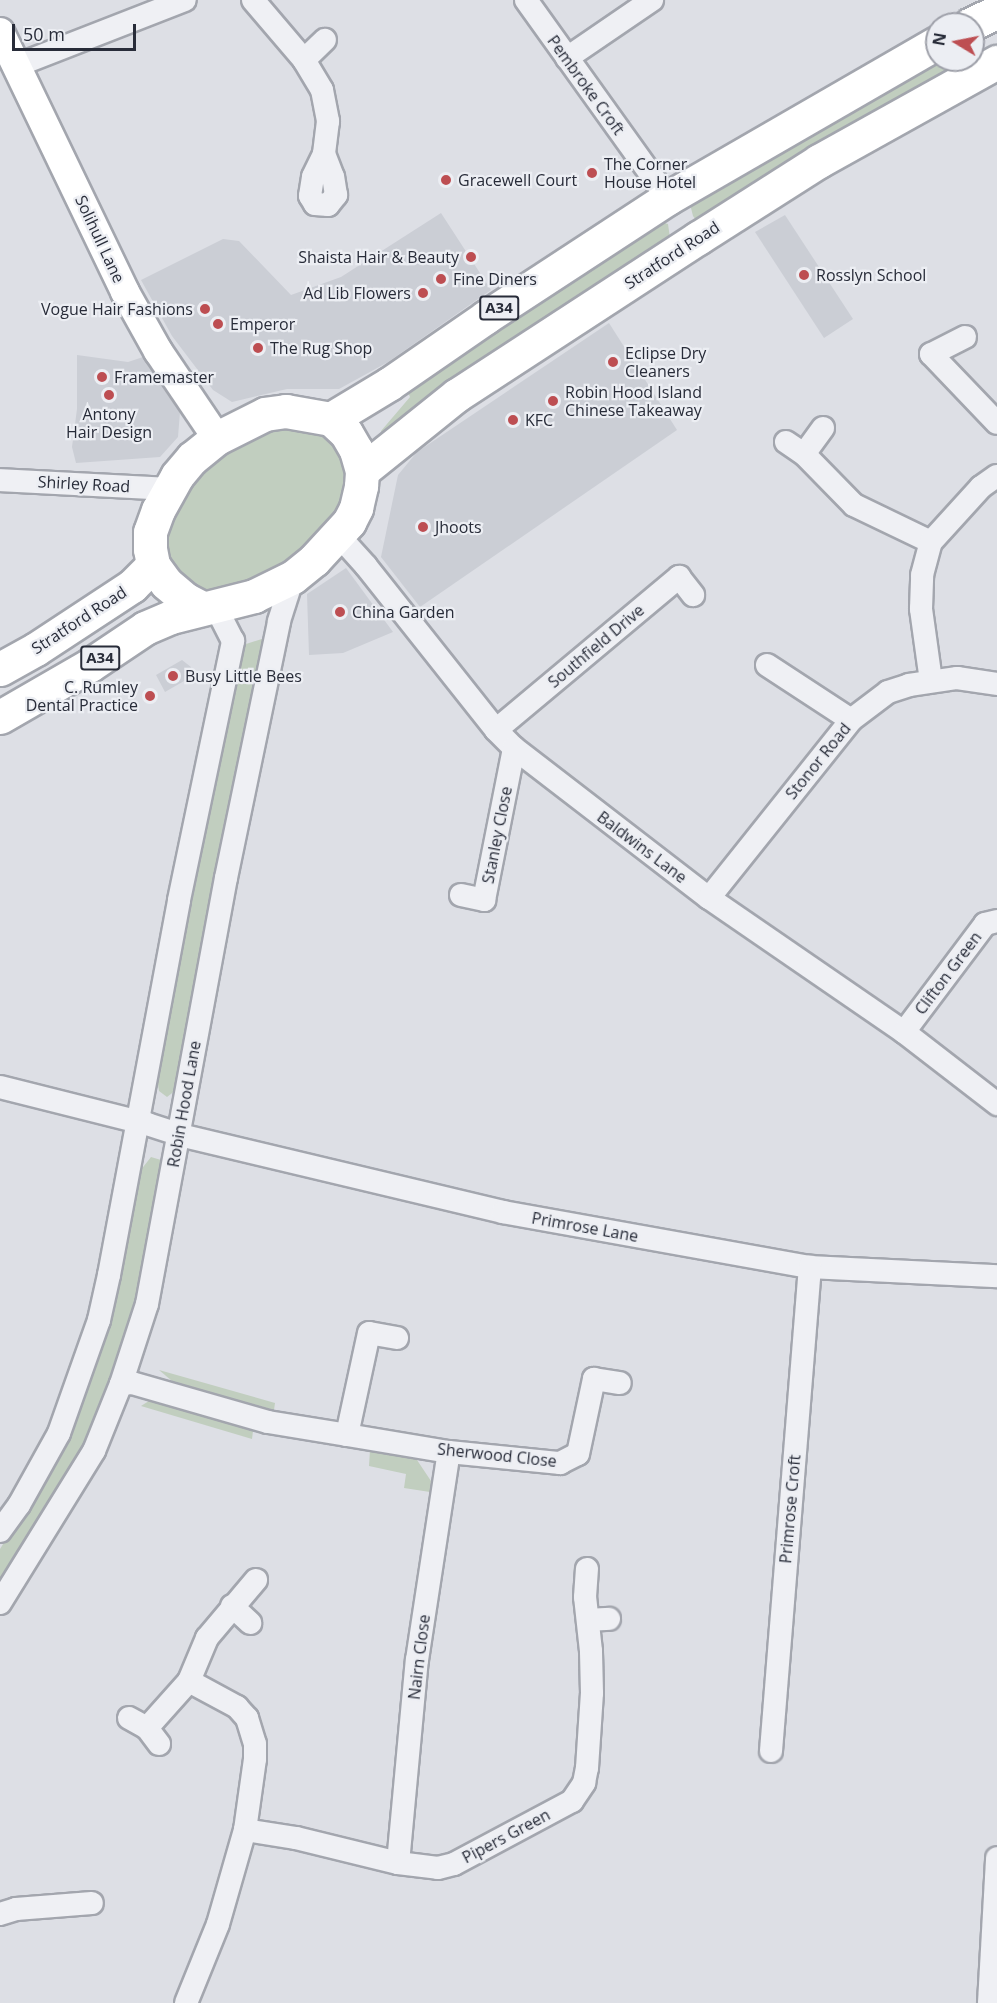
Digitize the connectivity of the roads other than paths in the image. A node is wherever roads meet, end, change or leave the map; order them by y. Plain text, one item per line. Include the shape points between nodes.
1 (185, 0) edge
2 (253, 0) edge
3 (526, 0) edge
4 (652, 0) edge
5 (0, 32) edge
6 (325, 40) dead end
7 (925, 50) edge
8 (567, 58) junction
9 (304, 60) junction
10 (18, 65) junction
11 (966, 72) edge
12 (324, 154) dead end
13 (668, 198) junction
14 (698, 238) junction
15 (965, 337) dead end
16 (331, 419) junction
17 (997, 423) edge
18 (823, 428) dead end
19 (217, 438) junction
20 (362, 471) junction
21 (997, 476) edge
22 (0, 480) edge
23 (169, 489) junction
24 (339, 536) junction
25 (931, 542) junction
26 (153, 565) junction
27 (293, 577) junction
28 (693, 595) dead end
29 (208, 607) junction
30 (767, 665) dead end
31 (0, 669) edge
32 (931, 681) junction
33 (997, 684) edge
34 (0, 717) edge
35 (851, 720) junction
36 (496, 730) junction
37 (514, 748) junction
38 (461, 896) dead end
39 (709, 898) junction
40 (997, 921) edge
41 (904, 1032) junction
42 (0, 1087) edge
43 (997, 1104) edge
44 (138, 1123) junction
45 (180, 1135) junction
46 (810, 1267) junction
47 (997, 1276) edge
48 (397, 1338) dead end
49 (620, 1383) dead end
50 (121, 1384) junction
51 (347, 1436) junction
52 (449, 1452) junction
53 (0, 1531) edge
54 (587, 1569) dead end
55 (256, 1580) dead end
56 (0, 1603) edge
57 (232, 1606) junction
58 (250, 1623) dead end
59 (189, 1681) junction
60 (145, 1730) dead end
61 (771, 1751) dead end
62 (244, 1830) junction
63 (997, 1858) edge
64 (398, 1863) junction
65 (92, 1903) dead end
66 (0, 1914) edge
67 (186, 2003) edge
68 (988, 2003) edge

1 - 10 street
2 - 9 street
3 - 8 street, Pembroke Croft
4 - 8 street
5 - 10 main road, Solihull Lane
6 - 9 street
7 - 13 highway, A34
8 - 13 street, Pembroke Croft
9 - 12 street via 322,90 328,121
10 - 19 main road, Solihull Lane via 123,287 158,351
11 - 14 highway, Stratford Road
13 - 14 highway
13 - 16 highway, A34
14 - 20 highway, Stratford Road via 458,395
15 - 17 street via 925,348
16 - 19 highway via 286,411 265,414
16 - 20 highway via 353,442
18 - 25 street via 795,448 854,505
19 - 23 highway via 192,458
20 - 24 highway via 356,508
21 - 25 street
22 - 23 street, Shirley Road
23 - 26 highway via 150,532
24 - 27 highway
24 - 36 street, Baldwins Lane
25 - 32 street via 922,575 921,609
26 - 29 highway via 185,599
26 - 31 highway, Stratford Road / A34 via 132,586
27 - 29 highway via 254,596
27 - 45 street, Robin Hood Lane via 279,621 228,867
28 - 36 street, Southfield Drive via 679,577
29 - 34 highway, A34 via 171,616 145,628
29 - 44 street via 233,641
30 - 35 street
32 - 33 street, Stonor Road via 957,678
32 - 35 street, Stonor Road via 888,692
35 - 39 street, Stonor Road
36 - 37 street, Baldwins Lane
37 - 38 street, Stanley Close via 484,900
37 - 39 street, Baldwins Lane
39 - 41 street, Baldwins Lane
40 - 41 street, Clifton Green via 985,924
41 - 43 street, Baldwins Lane
42 - 44 street, Primrose Lane
44 - 45 street, Primrose Lane
44 - 53 street via 110,1275 80,1378 59,1433
45 - 46 street, Primrose Lane via 503,1212
45 - 50 street, Robin Hood Lane via 147,1304
46 - 47 street, Primrose Lane
46 - 61 street, Primrose Croft
48 - 51 street via 369,1333
49 - 52 street, Sherwood Close via 594,1379 578,1454 560,1463
50 - 51 street, Sherwood Close via 132,1383 268,1422
50 - 56 street, Robin Hood Lane via 94,1451
51 - 52 street, Sherwood Close
52 - 64 street, Nairn Close via 417,1660
54 - 64 street, Pipers Green via 585,1597 599,1619 587,1768 579,1792 572,1801 454,1864 438,1868
55 - 57 street
57 - 58 street
57 - 59 street via 207,1638
59 - 60 street
59 - 62 street via 237,1707 250,1725 255,1760
62 - 64 street, Pipers Green via 296,1838
62 - 67 street via 218,1924
63 - 68 street
65 - 66 street via 16,1909

